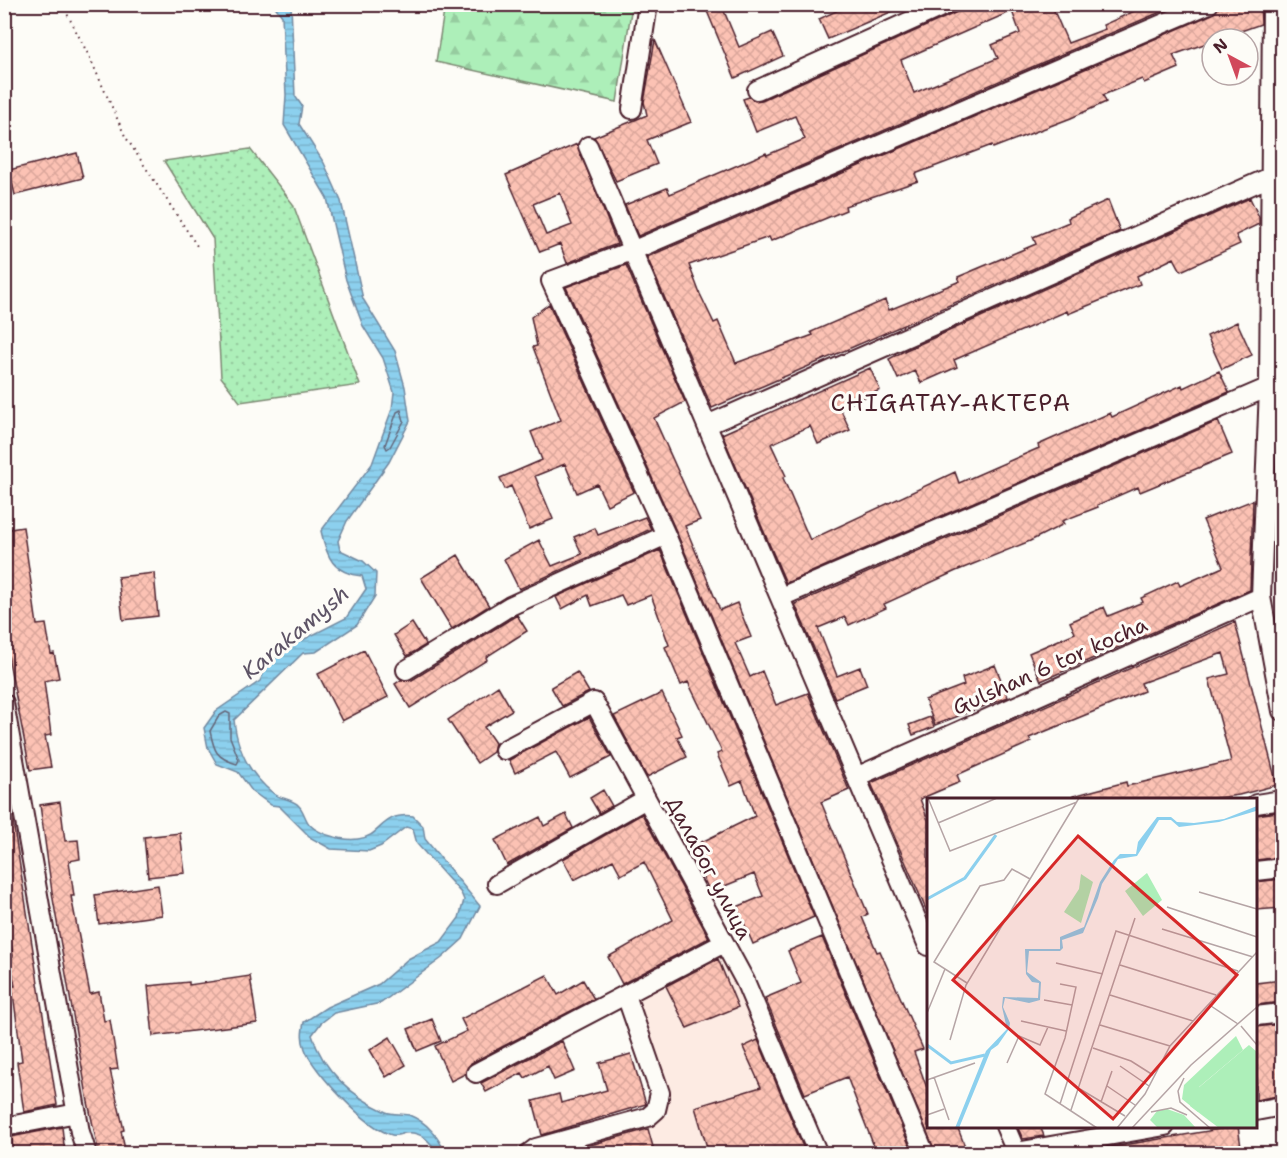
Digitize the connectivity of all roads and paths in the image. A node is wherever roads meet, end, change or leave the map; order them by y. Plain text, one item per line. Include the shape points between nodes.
1 (62, 4) edge
2 (648, 4) edge
3 (948, 4) edge
4 (1209, 4) edge
5 (1272, 4) edge
6 (757, 90) dead end
7 (632, 109) dead end
8 (588, 146) dead end
9 (1270, 177) junction
10 (199, 249) dead end
11 (634, 250) junction
12 (1276, 250) edge
13 (1269, 387) junction
14 (707, 425) junction
15 (666, 535) junction
16 (781, 597) junction
17 (1261, 597) junction
18 (405, 670) dead end
19 (4, 703) edge
20 (1282, 711) edge
21 (504, 750) dead end
22 (856, 777) junction
23 (646, 799) junction
24 (1282, 800) edge
25 (1257, 804) edge
26 (1282, 868) edge
27 (1257, 871) edge
28 (497, 884) dead end
29 (921, 907) edge
30 (927, 940) edge
31 (724, 943) junction
32 (626, 995) junction
33 (1282, 1013) edge
34 (1257, 1016) edge
35 (476, 1073) dead end
36 (1282, 1106) edge
37 (1257, 1111) edge
38 (77, 1113) junction
39 (4, 1127) edge
40 (1006, 1128) edge
41 (1154, 1128) edge
42 (1016, 1153) edge
43 (87, 1154) edge
44 (528, 1154) edge
45 (818, 1154) edge
46 (925, 1154) edge

1 - 10 path via 125,136
2 - 7 street
3 - 6 street
4 - 11 street
5 - 9 street
8 - 11 street
9 - 12 street
9 - 14 street
11 - 14 street
11 - 15 street via 551,281
12 - 13 street
13 - 16 street
13 - 17 street
14 - 16 street
15 - 18 street via 510,606
15 - 46 street
16 - 22 street
17 - 20 street
17 - 22 street, Gulshan 6 tor kocha
19 - 38 street
21 - 23 street, Далабог улица via 594,702
22 - 29 street
23 - 28 street
23 - 31 street, Далабог улица
24 - 25 street
26 - 27 street
29 - 30 street
31 - 32 street
31 - 45 street, Далабог улица via 745,981
32 - 35 street
32 - 44 street via 660,1093 656,1110 648,1117 536,1148
33 - 34 street
36 - 37 street
38 - 39 street
38 - 43 street
40 - 42 street
41 - 42 street

